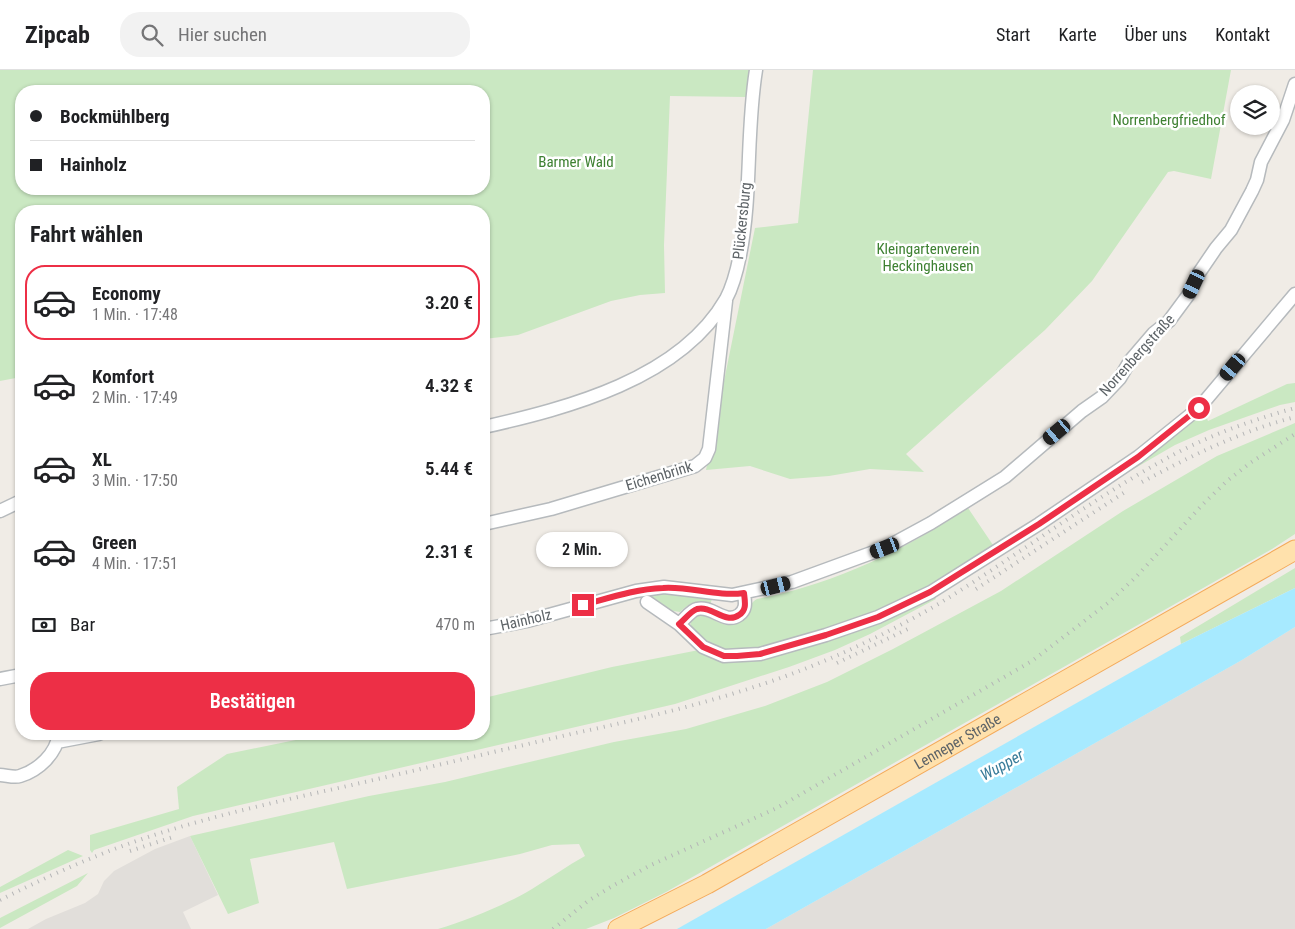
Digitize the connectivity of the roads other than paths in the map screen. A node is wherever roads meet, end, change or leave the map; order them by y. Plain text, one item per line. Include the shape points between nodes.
1 (756, 70) edge
2 (1295, 84) edge
3 (726, 298) junction
4 (1294, 298) edge
5 (490, 425) edge
6 (15, 504) edge
7 (0, 511) edge
8 (490, 523) edge
9 (1295, 550) edge
10 (744, 593) junction
11 (647, 602) dead end
12 (679, 624) junction
13 (490, 628) edge
14 (15, 676) edge
15 (0, 679) edge
16 (57, 740) edge
17 (0, 776) edge
18 (618, 929) edge

1 - 3 street, Plückersburg via 744,230 740,256
2 - 10 street, Norrenbergstraße via 1283,120 1261,162 1257,180 1231,230 1169,321 1154,333 1102,397 1005,477 885,548 792,582
3 - 5 street, Plückersburg via 684,348 655,368 624,384 568,404
3 - 8 street, Eichenbrink via 709,449 705,458 695,466
4 - 12 street via 1199,408 1138,457 930,592 878,617 760,654 724,656 703,647
6 - 7 street
9 - 18 main road, Lenneper Straße via 707,884
10 - 12 street via 744,610 734,618 701,608 695,609
10 - 13 street, Hainholz via 719,594 664,587 636,591
11 - 12 street
14 - 15 street
16 - 17 street via 49,757 36,767 19,777

